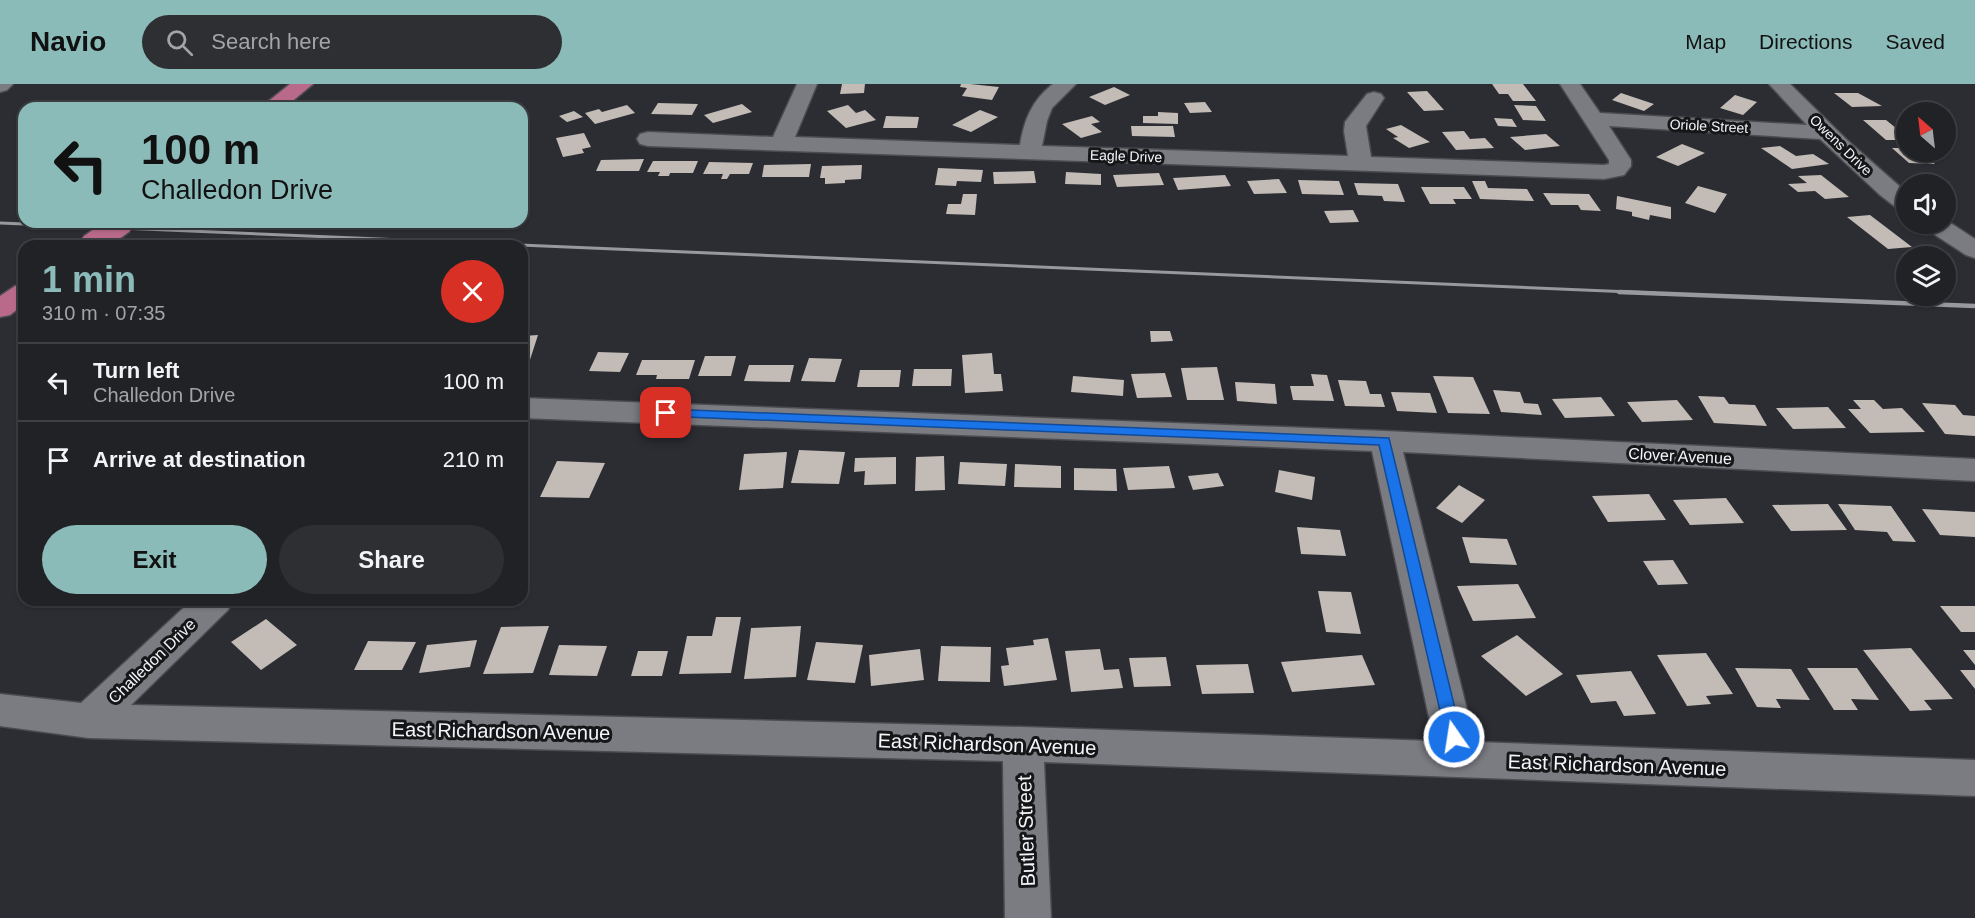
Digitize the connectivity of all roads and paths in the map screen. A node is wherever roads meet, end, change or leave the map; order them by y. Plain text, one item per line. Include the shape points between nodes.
1 (303, 84) edge
2 (807, 84) edge
3 (1066, 84) edge
4 (1569, 84) edge
5 (1779, 84) edge
6 (1374, 98) dead end
7 (279, 102) edge
8 (1593, 119) junction
9 (1826, 133) junction
10 (648, 139) dead end
11 (781, 144) junction
12 (1030, 152) junction
13 (1358, 164) junction
14 (1896, 196) edge
15 (115, 228) edge
16 (1950, 234) edge
17 (98, 240) edge
18 (1975, 250) edge
19 (18, 296) edge
20 (0, 309) edge
21 (528, 408) edge
22 (1385, 441) junction
23 (1975, 470) edge
24 (209, 606) edge
25 (0, 710) edge
26 (89, 721) junction
27 (1023, 744) junction
28 (1460, 760) junction
29 (1975, 778) edge
30 (1028, 918) edge

1 - 7 main road
2 - 11 street
3 - 12 street via 1039,110
4 - 8 street
5 - 9 street, Owens Drive
6 - 13 street via 1355,127 1362,155
8 - 9 street, Oriole Street
8 - 13 street, Eagle Drive via 1620,160 1616,170
9 - 14 street, Owens Drive
10 - 11 street, Eagle Drive
11 - 12 street, Eagle Drive
12 - 13 street, Eagle Drive
15 - 17 main road, bridge
16 - 18 street
19 - 20 main road
21 - 22 street
22 - 23 street, Clover Avenue
22 - 28 street
24 - 26 street, Challedon Drive
25 - 26 street, East Richardson Avenue
26 - 27 street, East Richardson Avenue
27 - 28 street, East Richardson Avenue
27 - 30 street, Butler Street
28 - 29 street, East Richardson Avenue

